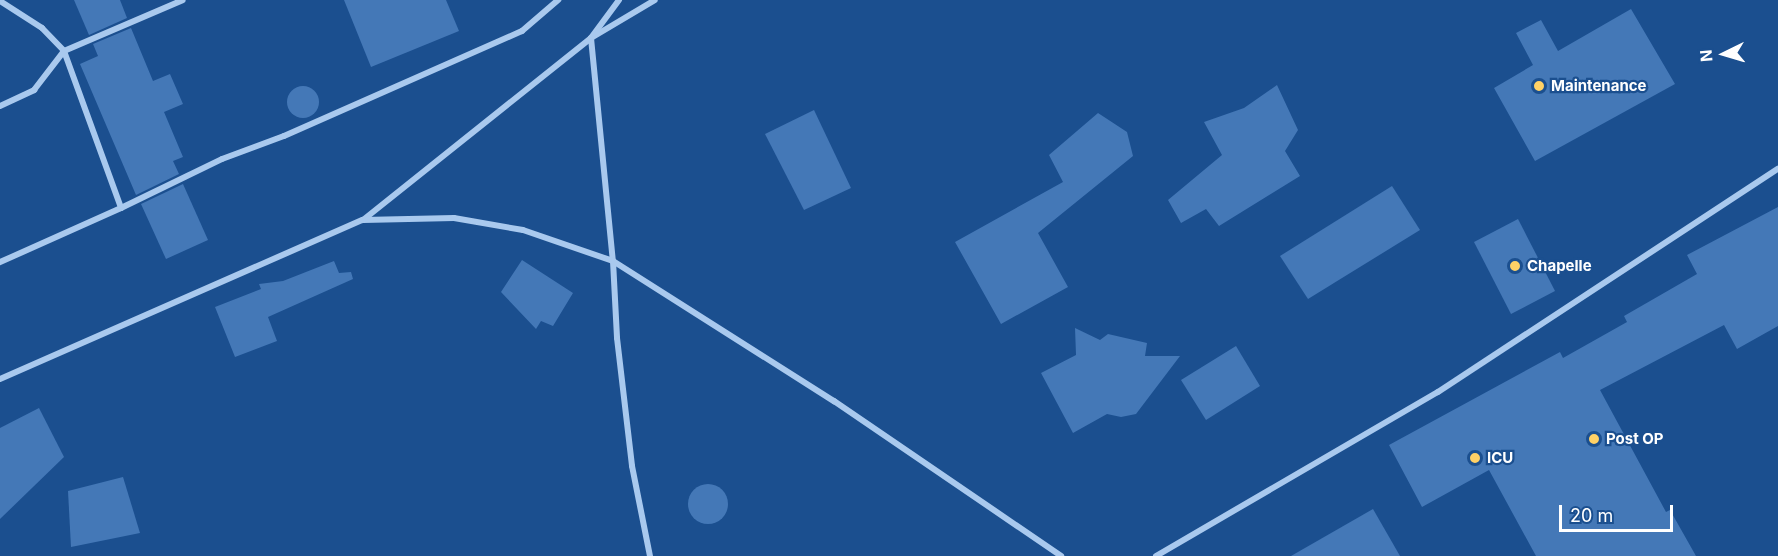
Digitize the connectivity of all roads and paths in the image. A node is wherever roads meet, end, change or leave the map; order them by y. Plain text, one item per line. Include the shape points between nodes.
1 (183, 0) edge
2 (558, 0) edge
3 (619, 0) edge
4 (655, 0) edge
5 (0, 1) edge
6 (591, 38) junction
7 (64, 51) junction
8 (0, 106) edge
9 (1778, 169) edge
10 (121, 208) junction
11 (363, 220) junction
12 (613, 261) junction
13 (0, 262) edge
14 (0, 380) edge
15 (650, 556) edge
16 (1061, 556) edge
17 (1156, 556) edge

1 - 7 street
2 - 10 street via 522,31 284,136 222,159
3 - 6 street
4 - 6 street
5 - 7 street via 42,28
6 - 11 street
6 - 12 street
7 - 8 street via 34,90
7 - 10 street
9 - 17 street via 1438,393
10 - 13 street
11 - 12 street via 454,218 523,230
11 - 14 street
12 - 15 street via 617,338 632,466
12 - 16 street via 834,401

